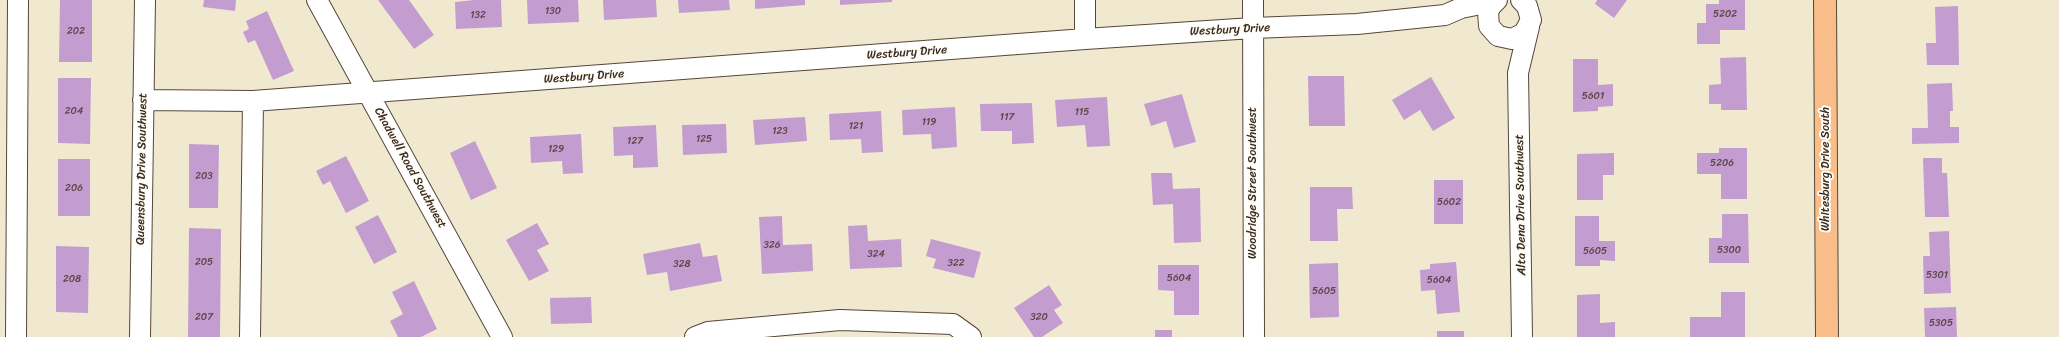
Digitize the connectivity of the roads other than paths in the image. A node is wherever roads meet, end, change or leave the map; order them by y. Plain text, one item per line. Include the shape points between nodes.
1 (18, 0) edge
2 (145, 0) edge
3 (317, 0) edge
4 (1085, 0) edge
5 (1253, 0) edge
6 (1496, 0) edge
7 (1826, 0) edge
8 (1530, 10) edge
9 (1445, 14) junction
10 (1253, 28) junction
11 (1494, 31) junction
12 (1085, 39) junction
13 (1518, 73) junction
14 (368, 93) junction
15 (143, 100) junction
16 (253, 101) junction
17 (16, 337) edge
18 (140, 337) edge
19 (250, 337) edge
20 (502, 337) edge
21 (695, 337) edge
22 (971, 337) edge
23 (1254, 337) edge
24 (1522, 337) edge
25 (1827, 337) edge

1 - 17 street
2 - 15 street, Queensbury Drive Southwest
3 - 14 street, Chadwell Road Southwest
4 - 12 street
5 - 10 street, Woodridge Street Southwest
6 - 9 street, Westbury Drive
6 - 11 street via 1488,12
7 - 25 main road, Whitesburg Drive South
8 - 11 street, Westbury Drive via 1518,37 1505,38
8 - 13 street, Alta Dena Drive Southwest
9 - 10 street, Westbury Drive via 1357,24
9 - 11 street, Westbury Drive
10 - 12 street, Westbury Drive
10 - 23 street, Woodridge Street Southwest
11 - 13 street, Alta Dena Drive Southwest
12 - 14 street, Westbury Drive
13 - 24 street, Alta Dena Drive Southwest
14 - 16 street, Westbury Drive
14 - 20 street, Chadwell Road Southwest
15 - 16 street, Westbury Drive
15 - 18 street, Queensbury Drive Southwest
16 - 19 street
21 - 22 street via 708,332 840,320 952,324

